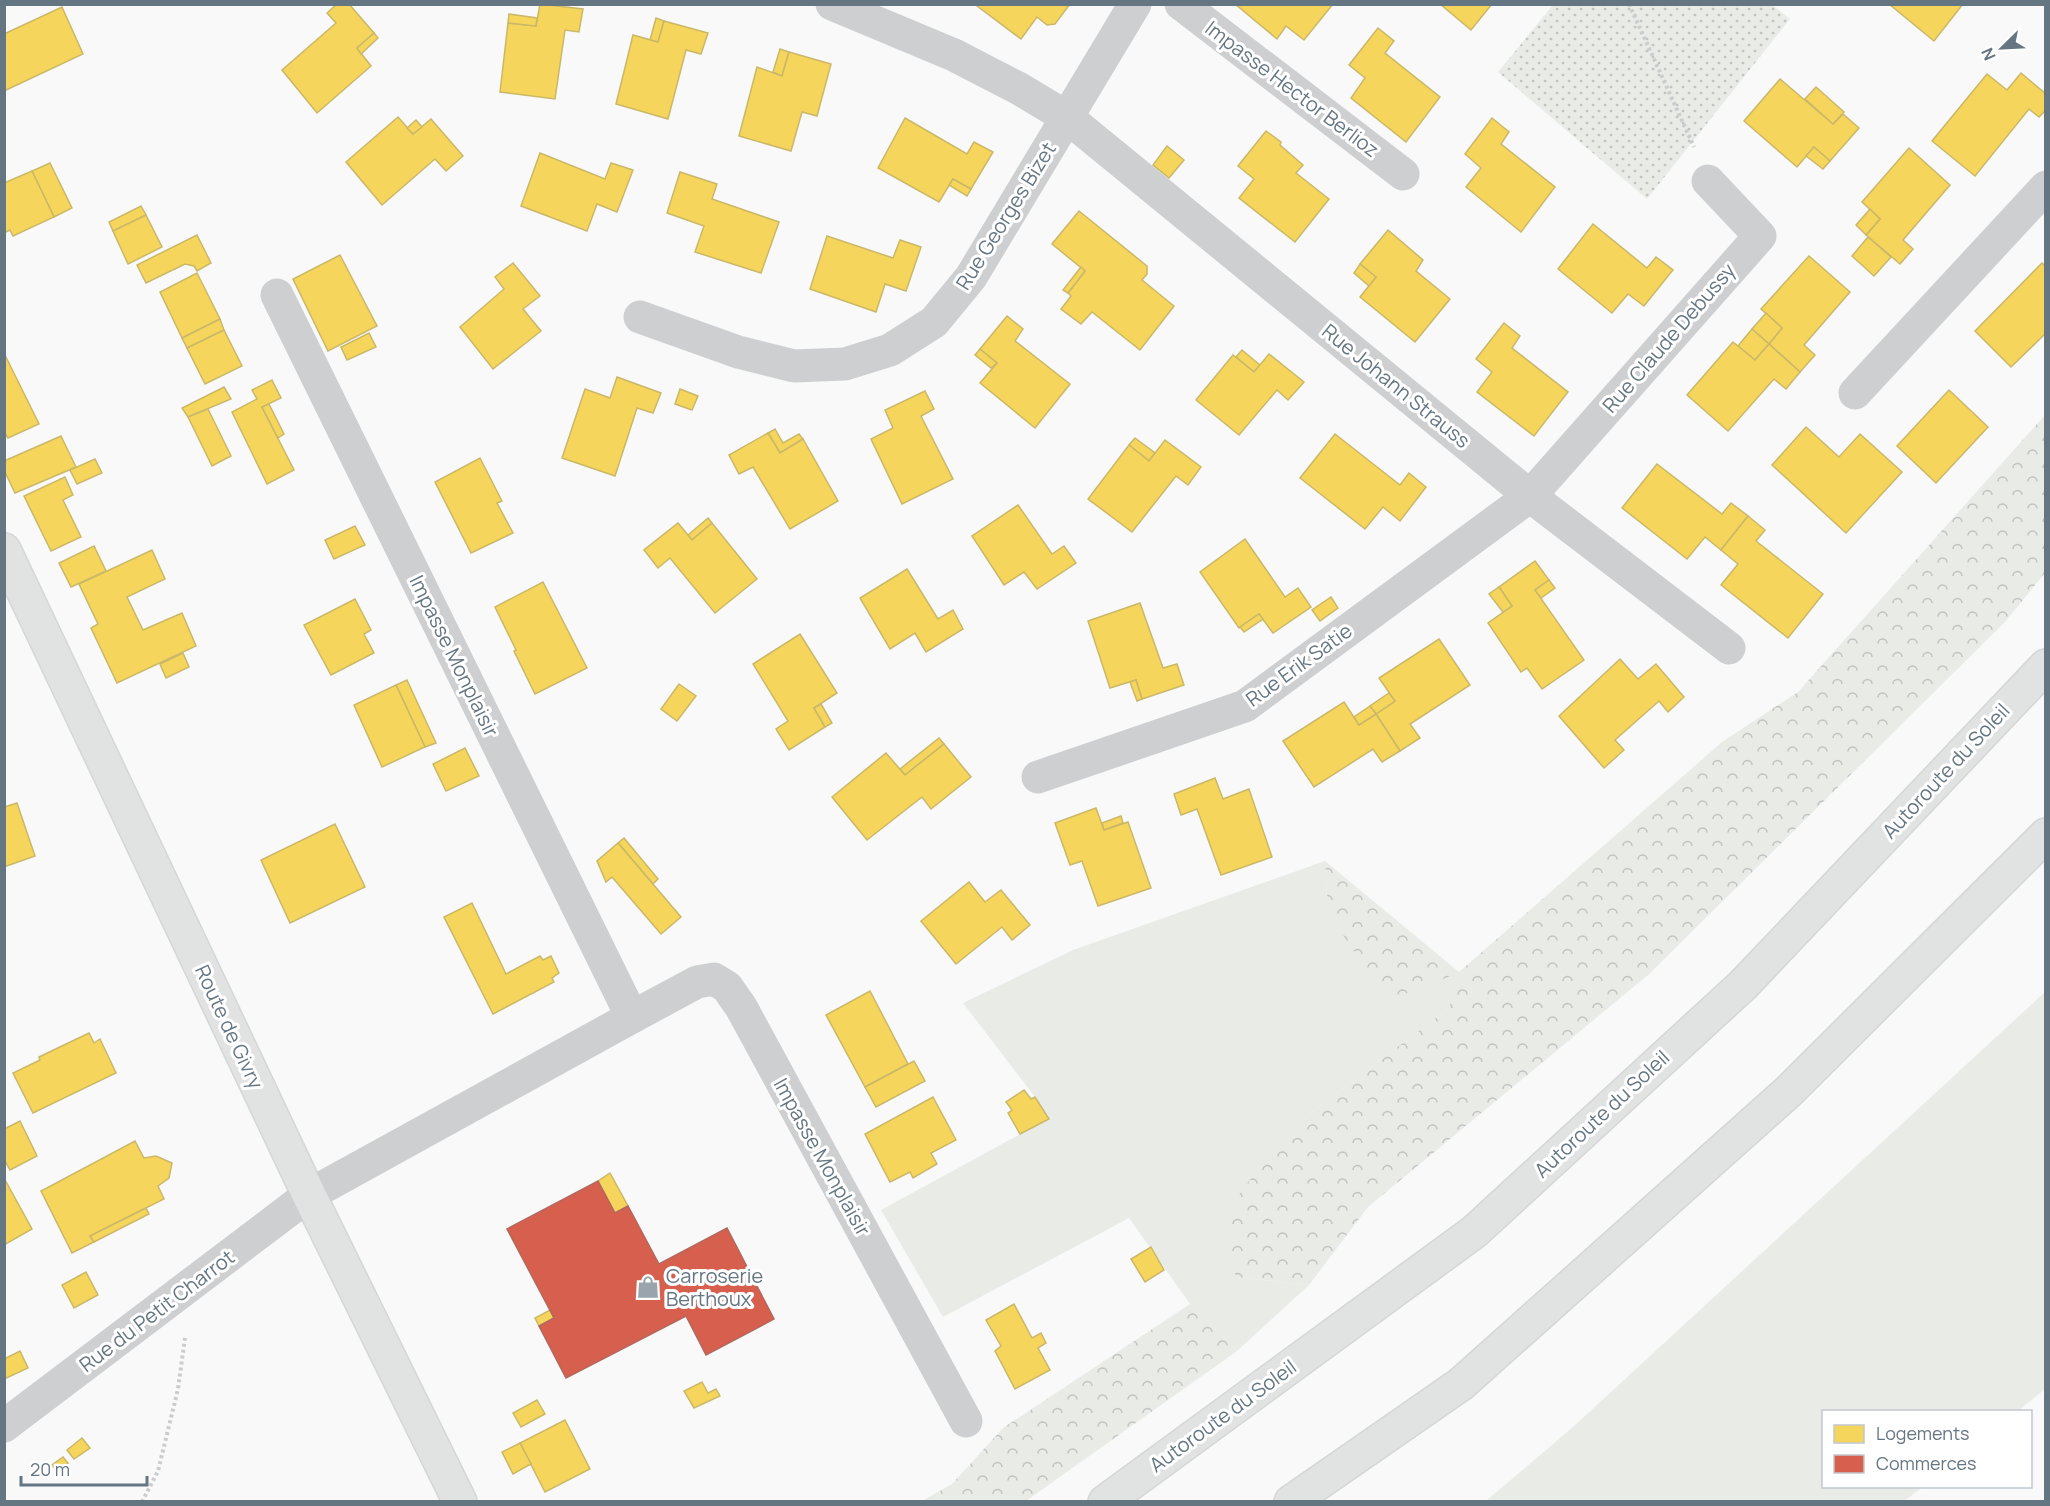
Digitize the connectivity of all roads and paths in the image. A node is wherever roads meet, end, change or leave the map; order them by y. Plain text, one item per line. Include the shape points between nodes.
1 (832, 4) edge
2 (1135, 4) edge
3 (1181, 4) edge
4 (1629, 4) edge
5 (1068, 118) junction
6 (1402, 174) dead end
7 (1708, 181) joint
8 (2046, 187) edge
9 (277, 295) dead end
10 (640, 317) dead end
11 (1855, 393) dead end
12 (1530, 496) junction
13 (4, 550) edge
14 (1729, 648) dead end
15 (2046, 666) edge
16 (1038, 777) dead end
17 (2046, 835) edge
18 (632, 1017) junction
19 (309, 1196) junction
20 (191, 1285) junction
21 (7, 1419) edge
22 (966, 1421) dead end
23 (142, 1502) edge
24 (460, 1502) edge
25 (1105, 1502) edge
26 (1291, 1502) edge

1 - 5 street, Rue Johann Strauss via 954,55
2 - 5 street, Rue Georges Bizet
3 - 6 street, Impasse Hector Berlioz
4 - 7 path
5 - 10 street, Rue Georges Bizet via 971,277 934,322 890,350 845,364 794,366 738,352
5 - 12 street, Rue Johann Strauss
7 - 12 street, Rue Claude Debussy via 1760,236
8 - 11 street
9 - 18 street, Impasse Monplaisir
12 - 14 street, Rue Johann Strauss
12 - 16 street, Rue Erik Satie via 1245,706
13 - 19 main road, Route de Givry
15 - 25 main road, Autoroute du Soleil via 1743,985 1474,1232
17 - 26 main road via 1788,1092 1461,1384
18 - 19 street, Impasse Monplaisir
18 - 22 street, Impasse Monplaisir via 697,982 714,979 727,987
19 - 20 street, Rue du Petit Charrot
19 - 24 main road, Route de Givry
20 - 21 street, Rue du Petit Charrot
20 - 23 path via 178,1389 158,1471

